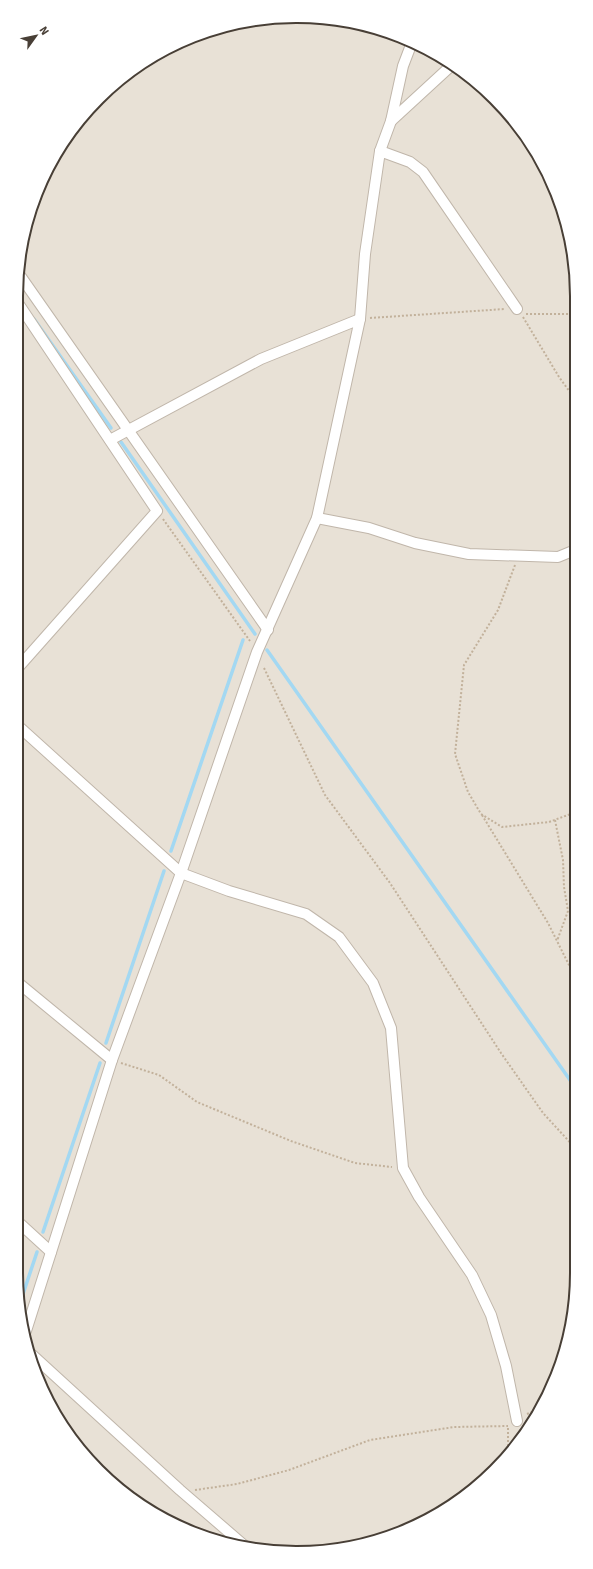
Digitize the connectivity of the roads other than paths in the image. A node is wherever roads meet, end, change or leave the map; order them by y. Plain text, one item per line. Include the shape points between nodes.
1 (410, 48) edge
2 (448, 69) edge
3 (391, 121) junction
4 (380, 151) junction
5 (24, 281) edge
6 (518, 309) road end
7 (23, 310) edge
8 (360, 319) junction
9 (128, 429) junction
10 (110, 440) junction
11 (317, 518) junction
12 (570, 552) edge
13 (268, 630) junction
14 (23, 662) edge
15 (23, 730) edge
16 (181, 873) junction
17 (23, 987) edge
18 (112, 1060) junction
19 (23, 1226) edge
20 (51, 1252) junction
21 (28, 1326) edge
22 (38, 1360) edge
23 (513, 1423) road end
24 (238, 1540) edge

1 - 3 street
2 - 3 street
3 - 4 street
4 - 6 street via 410,162 422,172
4 - 8 street via 365,254
5 - 9 street
7 - 10 street
8 - 9 street via 261,359
8 - 11 street
9 - 10 street
9 - 13 street
10 - 14 street via 158,511
11 - 12 street via 369,528 415,543 469,554 558,557
11 - 13 street
13 - 16 street via 257,652
15 - 16 street
16 - 18 street
16 - 23 street via 229,891 306,914 339,937 373,983 391,1028 402,1168 472,1275 488,1308 506,1366
17 - 18 street
18 - 20 street
19 - 20 street
20 - 21 street
22 - 24 street

